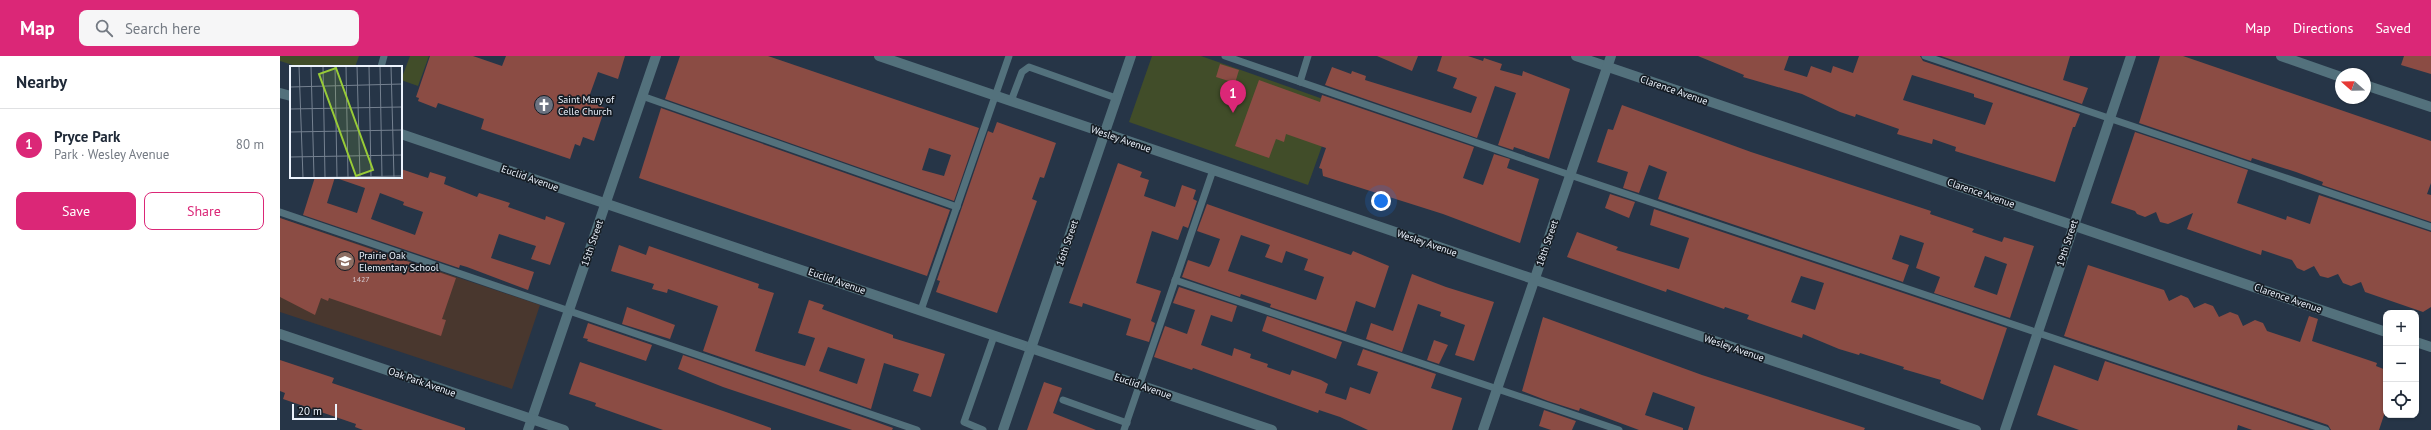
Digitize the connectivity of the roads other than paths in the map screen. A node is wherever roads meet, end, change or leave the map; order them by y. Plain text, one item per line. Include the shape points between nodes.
1 (384, 56) edge
2 (656, 56) edge
3 (879, 56) edge
4 (1009, 56) edge
5 (1131, 56) edge
6 (1225, 56) edge
7 (1308, 56) edge
8 (1576, 56) edge
9 (1611, 56) edge
10 (1925, 56) edge
11 (2130, 56) edge
12 (2281, 56) edge
13 (381, 66) edge
14 (1607, 67) junction
15 (2335, 74) edge
16 (1300, 82) junction
17 (2371, 87) edge
18 (280, 93) edge
19 (290, 96) edge
20 (642, 96) junction
21 (995, 96) junction
22 (1116, 98) junction
23 (1011, 101) junction
24 (2431, 107) edge
25 (2109, 118) junction
26 (1105, 133) junction
27 (402, 134) edge
28 (1213, 170) junction
29 (1570, 175) junction
30 (605, 203) junction
31 (957, 207) junction
32 (280, 212) edge
33 (2073, 225) junction
34 (2431, 227) edge
35 (1175, 280) junction
36 (1534, 280) junction
37 (569, 310) junction
38 (922, 310) junction
39 (2383, 331) edge
40 (2038, 333) junction
41 (280, 334) edge
42 (994, 336) junction
43 (2419, 343) edge
44 (2431, 347) edge
45 (1031, 348) junction
46 (1140, 385) junction
47 (1497, 389) junction
48 (1063, 400) dead end
49 (532, 419) junction
50 (1127, 423) junction
51 (528, 430) edge
52 (564, 430) edge
53 (917, 430) edge
54 (983, 430) edge
55 (1003, 430) edge
56 (1124, 430) edge
57 (1272, 430) edge
58 (1483, 430) edge
59 (1619, 430) edge
60 (1976, 430) edge
61 (2005, 430) edge
62 (2326, 430) edge

1 - 13 lane
2 - 20 street, 15th Street
3 - 21 street, Wesley Avenue
4 - 21 lane
5 - 22 street, 16th Street
6 - 16 lane
7 - 16 lane
8 - 14 street, Clarence Avenue
9 - 14 street, 18th Street
10 - 25 lane
11 - 25 street, 19th Street
12 - 15 street
14 - 29 street, 18th Street
14 - 33 street, Clarence Avenue
16 - 29 lane
17 - 24 street
18 - 19 street
20 - 30 street, 15th Street
20 - 31 lane
21 - 23 street, Wesley Avenue
21 - 31 lane
22 - 23 lane via 1030,67 1022,72
22 - 26 street, 16th Street
23 - 26 street, Wesley Avenue
25 - 33 street, 19th Street
25 - 34 lane
26 - 28 street, Wesley Avenue
26 - 45 street, 16th Street
27 - 30 street, Euclid Avenue
28 - 35 lane
28 - 36 street, Wesley Avenue
29 - 36 street, 18th Street
29 - 40 lane
30 - 37 street, 15th Street
30 - 38 street, Euclid Avenue
31 - 38 lane
32 - 37 lane
33 - 39 street, Clarence Avenue
33 - 40 street, 19th Street
35 - 46 lane
35 - 47 lane
36 - 47 street, 18th Street
36 - 60 street, Wesley Avenue
37 - 49 street, 15th Street
37 - 53 lane
38 - 42 street, Euclid Avenue
40 - 61 street, 19th Street
40 - 62 lane
41 - 49 street, Oak Park Avenue
42 - 45 street, Euclid Avenue
42 - 54 lane via 964,422
43 - 44 street
45 - 46 street, Euclid Avenue
45 - 55 street, 16th Street
46 - 50 lane
46 - 57 street, Euclid Avenue
47 - 58 street, 18th Street
47 - 59 lane
48 - 50 lane
49 - 51 street, 15th Street
49 - 52 street, Oak Park Avenue
50 - 56 lane

